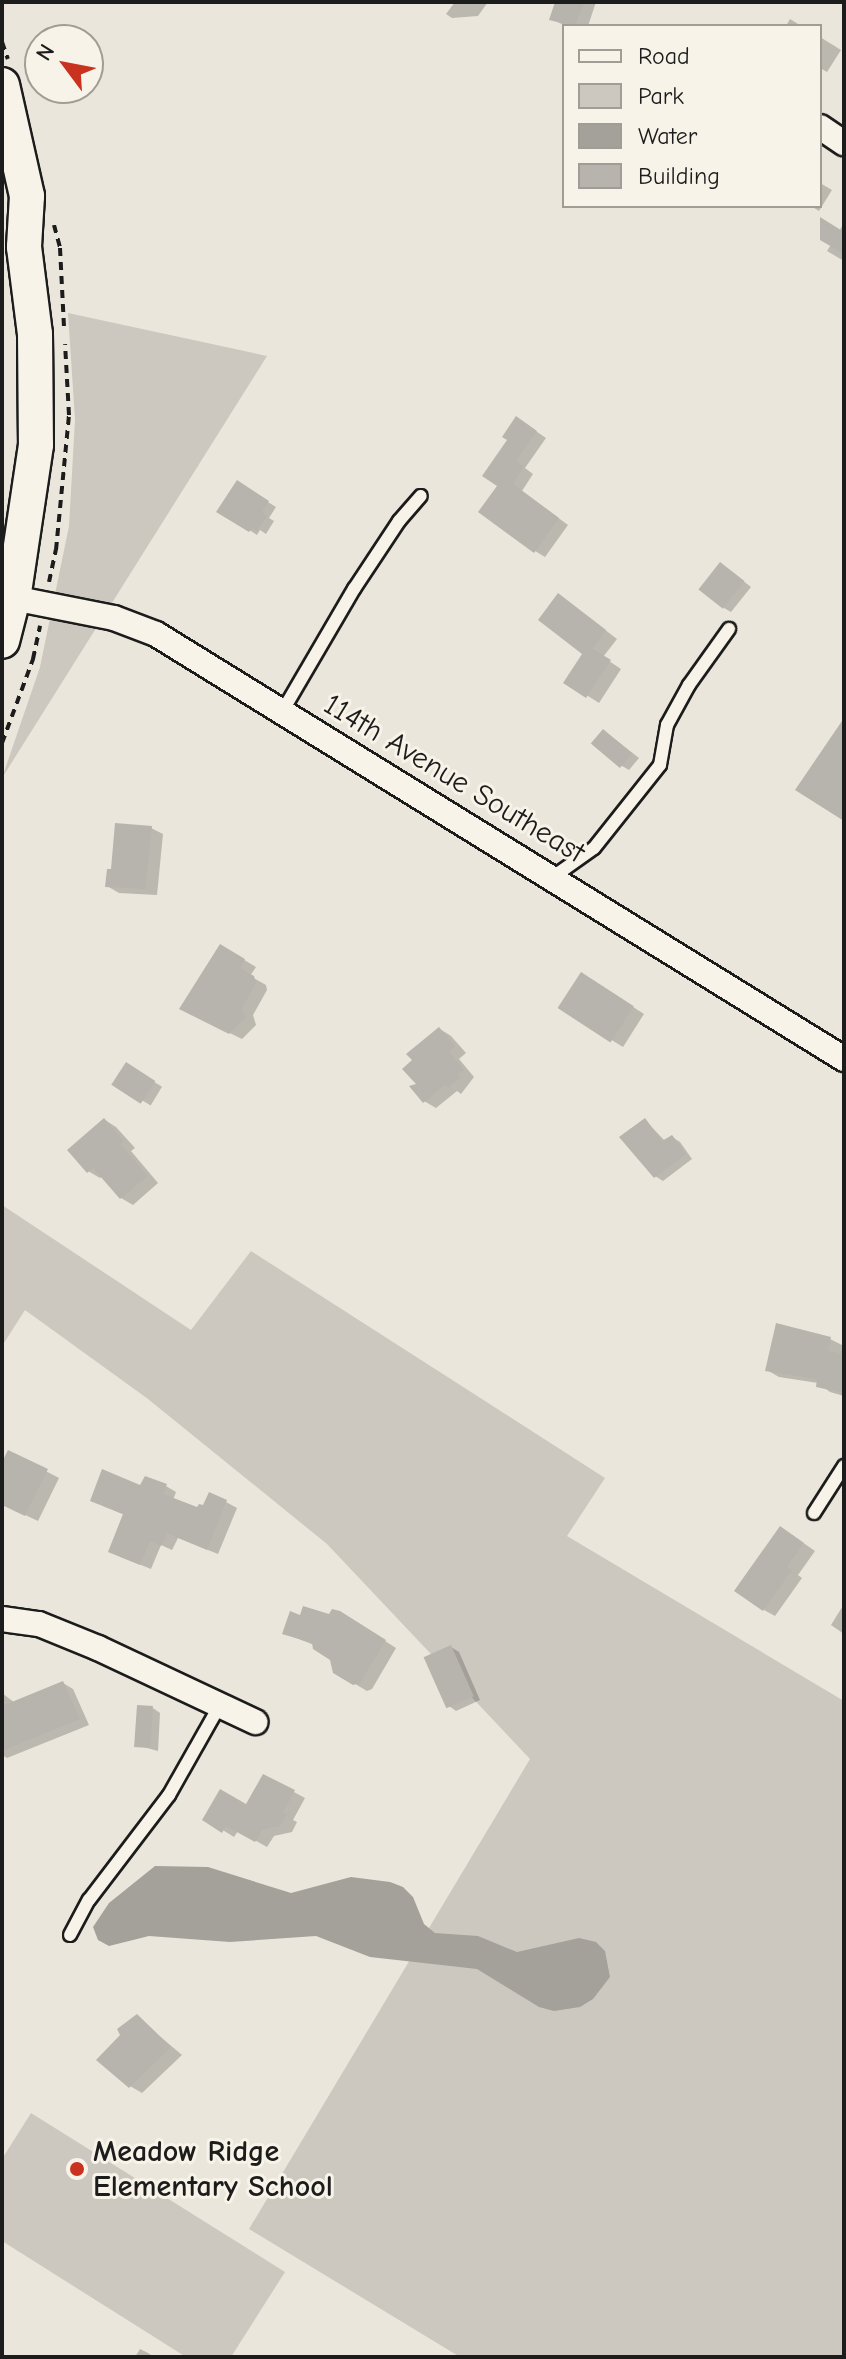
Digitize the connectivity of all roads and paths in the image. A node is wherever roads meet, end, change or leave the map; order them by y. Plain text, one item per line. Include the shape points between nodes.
1 (2, 85) edge
2 (822, 128) edge
3 (844, 143) edge
4 (2, 214) edge
5 (24, 247) junction
6 (421, 496) dead end
7 (13, 598) junction
8 (729, 629) dead end
9 (2, 641) edge
10 (282, 712) junction
11 (553, 877) junction
12 (844, 1059) edge
13 (844, 1466) edge
14 (814, 1513) dead end
15 (2, 1619) edge
16 (220, 1705) junction
17 (255, 1722) dead end
18 (70, 1935) dead end

1 - 5 main road via 27,196
2 - 3 street
4 - 5 main road
5 - 7 main road via 35,334 36,445
6 - 10 lane via 354,589
7 - 9 main road
7 - 10 street, 114th Avenue Southeast via 114,618 156,634
8 - 11 lane via 667,725 660,765 594,848
10 - 11 street, 114th Avenue Southeast
11 - 12 street, 114th Avenue Southeast
13 - 14 lane
15 - 16 street via 39,1624
16 - 17 street
16 - 18 lane via 169,1795 89,1900

